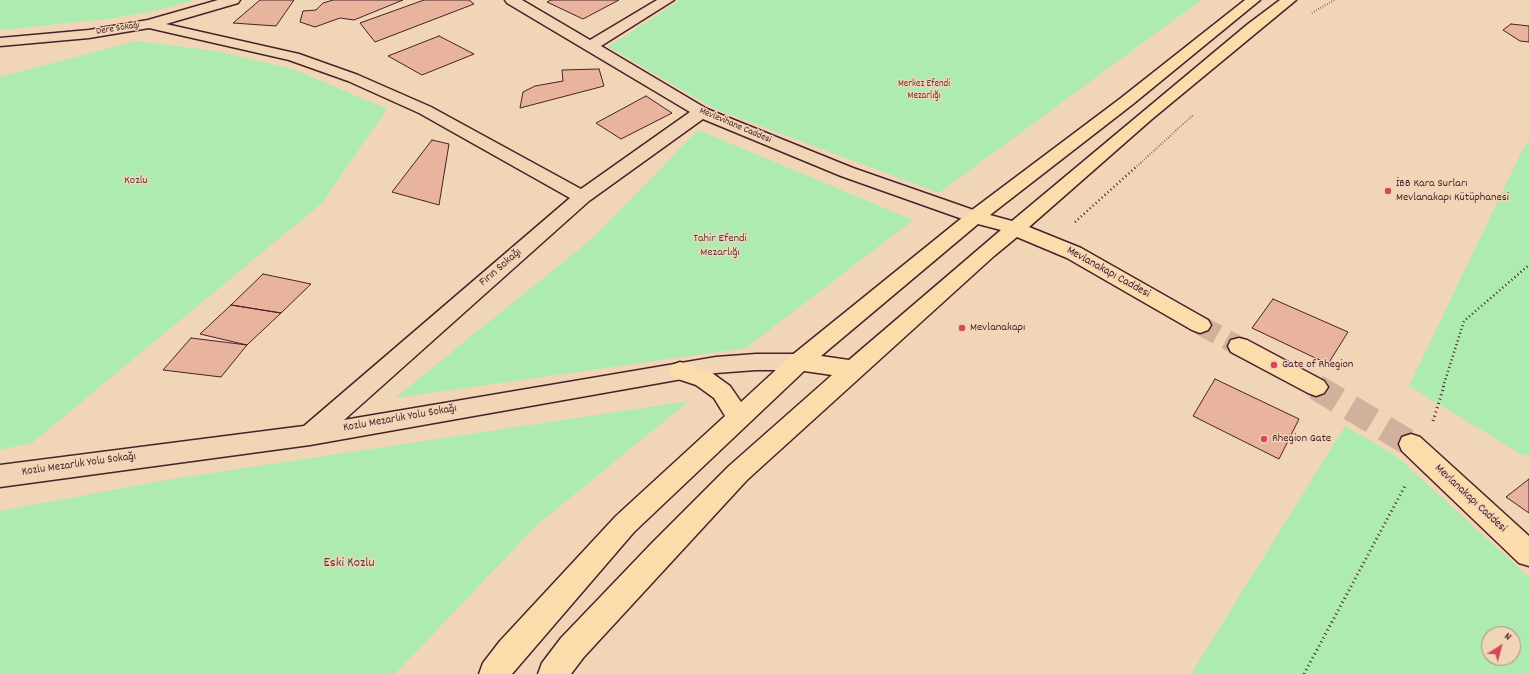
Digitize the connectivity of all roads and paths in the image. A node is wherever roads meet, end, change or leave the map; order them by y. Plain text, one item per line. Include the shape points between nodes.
1 (233, 0) edge
2 (512, 0) edge
3 (667, 0) edge
4 (1253, 0) edge
5 (1289, 0) edge
6 (1334, 0) edge
7 (1307, 16) dead end
8 (149, 24) junction
9 (0, 42) edge
10 (591, 46) junction
11 (701, 112) junction
12 (1194, 115) dead end
13 (582, 197) junction
14 (975, 217) junction
15 (1014, 228) junction
16 (1052, 243) junction
17 (1200, 325) tunnel mouth
18 (1239, 346) tunnel mouth
19 (799, 362) junction
20 (853, 369) junction
21 (680, 371) junction
22 (1316, 388) tunnel mouth
23 (738, 417) junction
24 (310, 435) junction
25 (1411, 444) tunnel mouth
26 (0, 476) edge
27 (1529, 554) edge
28 (494, 674) edge
29 (553, 674) edge

1 - 8 street, Dere Sokağı
2 - 10 street, Mevlevihane Caddesi
3 - 10 street
4 - 14 main road via 1127,101
5 - 15 main road via 1253,27 1041,208
6 - 7 path
8 - 9 street, Dere Sokağı via 89,34
8 - 13 street via 294,56 353,78 425,110
10 - 11 street, Mevlevihane Caddesi
11 - 13 street, Fırın Sokağı
11 - 14 street, Mevlevihane Caddesi via 847,172
12 - 16 path
13 - 24 street, Fırın Sokağı
14 - 15 main road, Mevlanakapı Caddesi
14 - 19 main road
15 - 16 main road, Mevlanakapı Caddesi
15 - 20 main road
16 - 17 main road, Mevlanakapı Caddesi
18 - 22 main road
19 - 20 main road
19 - 21 street, Kozlu Mezarlık Yolu Sokağı via 732,364
19 - 23 main road
20 - 29 main road via 738,473 572,648
21 - 23 main road via 704,379 722,392
21 - 24 street, Kozlu Mezarlık Yolu Sokağı
23 - 28 main road via 625,524
24 - 26 street, Kozlu Mezarlık Yolu Sokağı
25 - 27 main road, Mevlanakapı Caddesi

